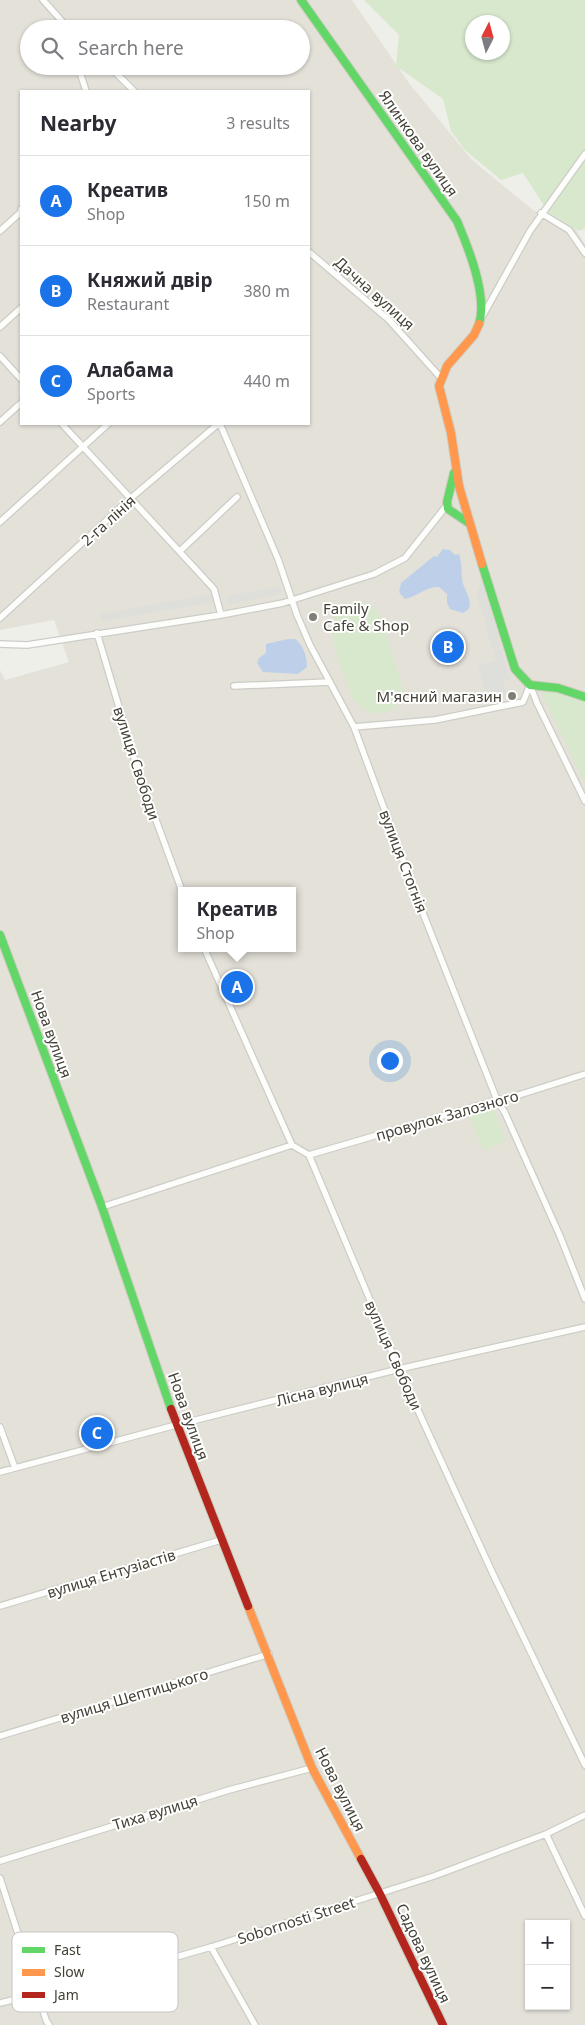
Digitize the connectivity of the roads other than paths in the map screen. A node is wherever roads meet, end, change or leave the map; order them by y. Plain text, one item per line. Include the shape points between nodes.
1 (43, 0) edge
2 (301, 0) edge
3 (61, 20) edge
4 (81, 75) edge
5 (119, 75) edge
6 (86, 90) edge
7 (133, 90) edge
8 (585, 154) edge
9 (20, 213) edge
10 (542, 213) junction
11 (0, 231) edge
12 (310, 253) edge
13 (585, 253) edge
14 (20, 309) edge
15 (482, 317) junction
16 (0, 327) edge
17 (0, 356) edge
18 (20, 378) edge
19 (441, 378) junction
20 (20, 403) edge
21 (0, 422) edge
22 (63, 425) edge
23 (107, 425) edge
24 (218, 425) edge
25 (219, 425) edge
26 (82, 446) junction
27 (455, 469) junction
28 (237, 497) dead end
29 (131, 498) junction
30 (448, 502) junction
31 (465, 503) junction
32 (456, 514) junction
33 (437, 519) junction
34 (0, 522) edge
35 (470, 524) junction
36 (180, 552) junction
37 (293, 601) junction
38 (221, 615) junction
39 (0, 618) edge
40 (97, 633) junction
41 (0, 644) edge
42 (330, 682) junction
43 (530, 685) junction
44 (234, 686) dead end
45 (585, 697) edge
46 (354, 727) junction
47 (585, 801) edge
48 (181, 887) edge
49 (0, 935) edge
50 (206, 952) edge
51 (585, 1074) edge
52 (497, 1100) junction
53 (292, 1145) junction
54 (309, 1155) junction
55 (102, 1207) junction
56 (585, 1299) edge
57 (585, 1327) edge
58 (399, 1370) junction
59 (176, 1425) junction
60 (0, 1427) edge
61 (15, 1468) junction
62 (0, 1472) edge
63 (221, 1540) junction
64 (0, 1606) edge
65 (268, 1654) junction
66 (0, 1736) edge
67 (585, 1765) edge
68 (312, 1768) junction
69 (585, 1815) edge
70 (546, 1834) junction
71 (0, 1861) edge
72 (0, 1878) edge
73 (380, 1894) junction
74 (585, 1916) edge
75 (18, 1932) edge
76 (211, 1947) junction
77 (178, 1956) edge
78 (12, 1999) edge
79 (0, 2003) edge
80 (43, 2012) edge
81 (50, 2025) edge
82 (255, 2025) edge
83 (443, 2025) edge

1 - 3 street
2 - 15 street, Ялинкова вулиця via 457,221 476,272
4 - 6 street
5 - 7 street
8 - 10 street
9 - 11 street
10 - 13 street via 569,230
10 - 15 street
12 - 19 street, Дачна вулиця via 389,320
14 - 16 street
15 - 19 street via 479,328
17 - 18 street
19 - 27 street via 441,397 449,424
20 - 21 street
22 - 26 street
23 - 26 street
24 - 29 street, 2-га лінія
25 - 37 street, вулиця Стогнія
26 - 29 street
26 - 34 street
27 - 30 street
27 - 31 street
28 - 36 street
29 - 36 street
29 - 39 street, 2-га лінія
30 - 31 street via 456,496
30 - 32 street via 448,510
30 - 33 street
31 - 32 street via 463,511
31 - 35 street
32 - 33 street
32 - 35 street
33 - 37 street via 405,558 374,574
35 - 43 street via 515,669
36 - 38 street via 214,589
37 - 38 street
37 - 42 street, вулиця Стогнія via 310,645
38 - 40 street
40 - 41 street via 27,645
40 - 48 street, вулиця Свободи via 138,771
42 - 44 street
42 - 46 street, вулиця Стогнія
43 - 45 street via 558,688
43 - 46 street via 523,702 435,720
43 - 47 street
46 - 52 street, вулиця Стогнія
49 - 55 street, Нова вулиця
50 - 53 street
51 - 52 street, провулок Залозного
52 - 54 street, провулок Залозного
52 - 56 street, вулиця Стогнія via 506,1113
53 - 54 street
53 - 55 street
54 - 58 street, вулиця Свободи
55 - 59 street, Нова вулиця
57 - 58 street, Лісна вулиця
58 - 59 street, Лісна вулиця
58 - 67 street, вулиця Свободи
59 - 61 street, Лісна вулиця
59 - 63 street, Нова вулиця
60 - 61 street
61 - 62 street, Лісна вулиця
63 - 64 street, вулиця Ентузіастів
63 - 65 street, Нова вулиця
65 - 66 street, вулиця Шептицького
65 - 68 street, Нова вулиця
68 - 71 street, Тиха вулиця via 229,1790
68 - 73 street, Нова вулиця
69 - 70 street, Sobornosti Street
70 - 73 street, Sobornosti Street
70 - 74 street
72 - 75 street
73 - 76 street, Sobornosti Street
73 - 83 street, Садова вулиця
76 - 77 street, Sobornosti Street
76 - 82 street
78 - 79 street, Sobornosti Street
80 - 81 street

